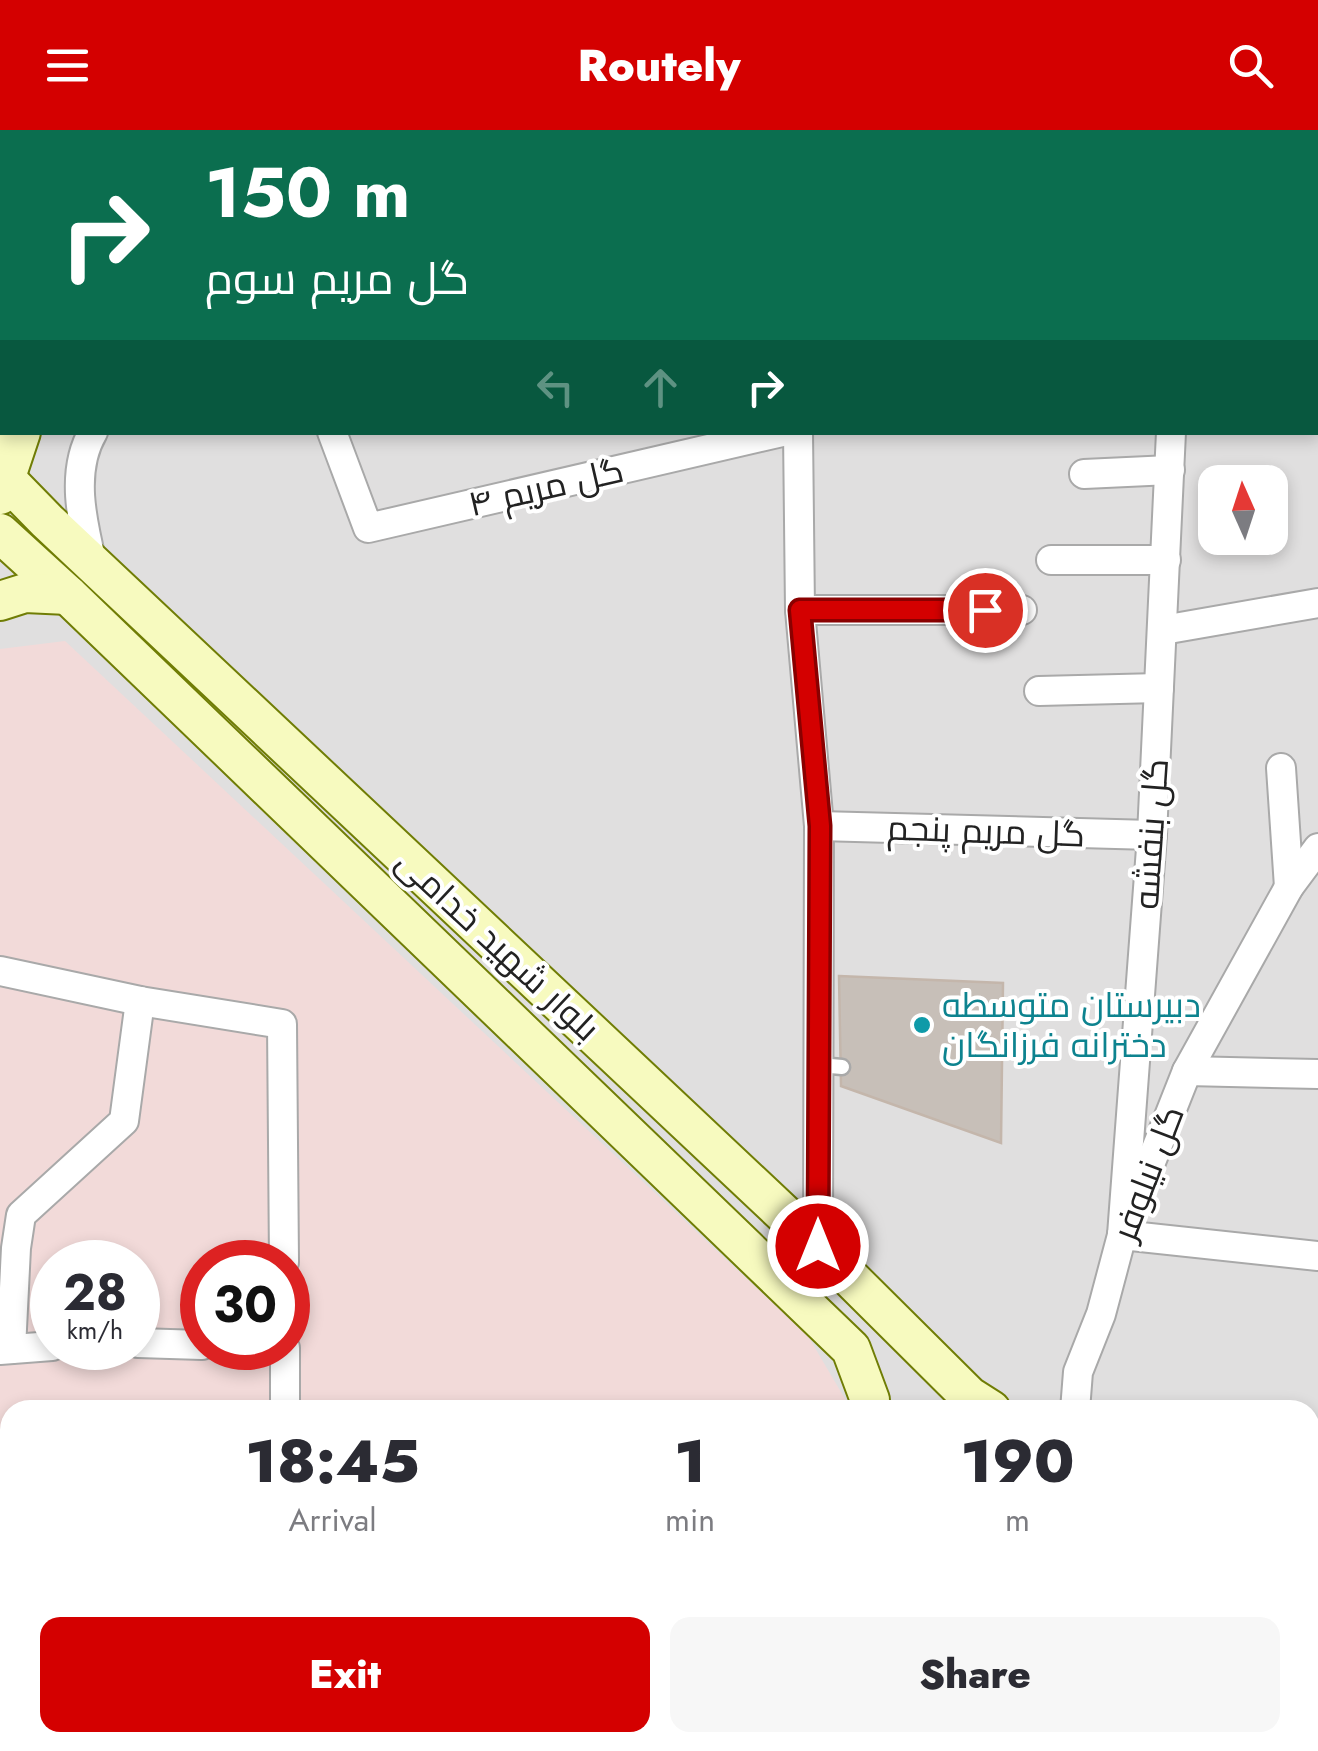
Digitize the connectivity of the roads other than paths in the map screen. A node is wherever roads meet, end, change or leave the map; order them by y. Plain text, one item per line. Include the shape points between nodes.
1 (20, 435) edge
2 (92, 435) edge
3 (333, 435) edge
4 (769, 435) edge
5 (798, 435) edge
6 (1171, 435) edge
7 (1170, 470) junction
8 (1084, 474) dead end
9 (2, 483) edge
10 (0, 533) edge
11 (1051, 560) dead end
12 (1166, 560) junction
13 (92, 562) junction
14 (68, 595) junction
15 (0, 601) edge
16 (1318, 603) edge
17 (800, 610) junction
18 (1022, 610) dead end
19 (1164, 630) junction
20 (1160, 688) junction
21 (1039, 692) dead end
22 (1281, 768) dead end
23 (820, 826) junction
24 (1152, 835) junction
25 (1318, 848) edge
26 (1289, 887) junction
27 (0, 972) edge
28 (140, 1000) junction
29 (1187, 1071) junction
30 (1318, 1074) edge
31 (1122, 1235) junction
32 (284, 1240) edge
33 (818, 1246) junction
34 (1318, 1256) edge
35 (30, 1347) edge
36 (5, 1349) edge
37 (285, 1370) edge
38 (285, 1400) edge
39 (870, 1400) edge
40 (975, 1400) edge
41 (1076, 1400) edge

1 - 9 main road
2 - 13 street via 80,482
3 - 4 street, گل مریم ۴ via 368,528
5 - 17 street
6 - 7 street, گل بنفشه
7 - 8 street
7 - 12 street, گل بنفشه
9 - 13 main road, بلوار شهید خدامی
10 - 14 main road, بلوار شهید خدامی
11 - 12 street
12 - 19 street, گل بنفشه
13 - 33 main road, بلوار شهید خدامی
14 - 15 main road via 26,593
14 - 39 main road, بلوار شهید خدامی via 851,1349
16 - 19 street
17 - 18 street
17 - 23 street
19 - 20 street, گل بنفشه
20 - 21 street
20 - 24 street, گل بنفشه
22 - 26 street
23 - 24 street, گل مریم پنجم
23 - 33 street via 830,1066
24 - 31 street, گل بنفشه
25 - 26 street, گل نیلوفر
26 - 29 street, گل نیلوفر
27 - 28 street
28 - 32 street via 282,1024
28 - 36 street via 124,1121 22,1215
29 - 30 street
29 - 31 street, گل نیلوفر
31 - 34 street
31 - 41 street, گل نیلوفر via 1078,1372
33 - 40 main road, بلوار شهید خدامی
35 - 36 street
37 - 38 street

